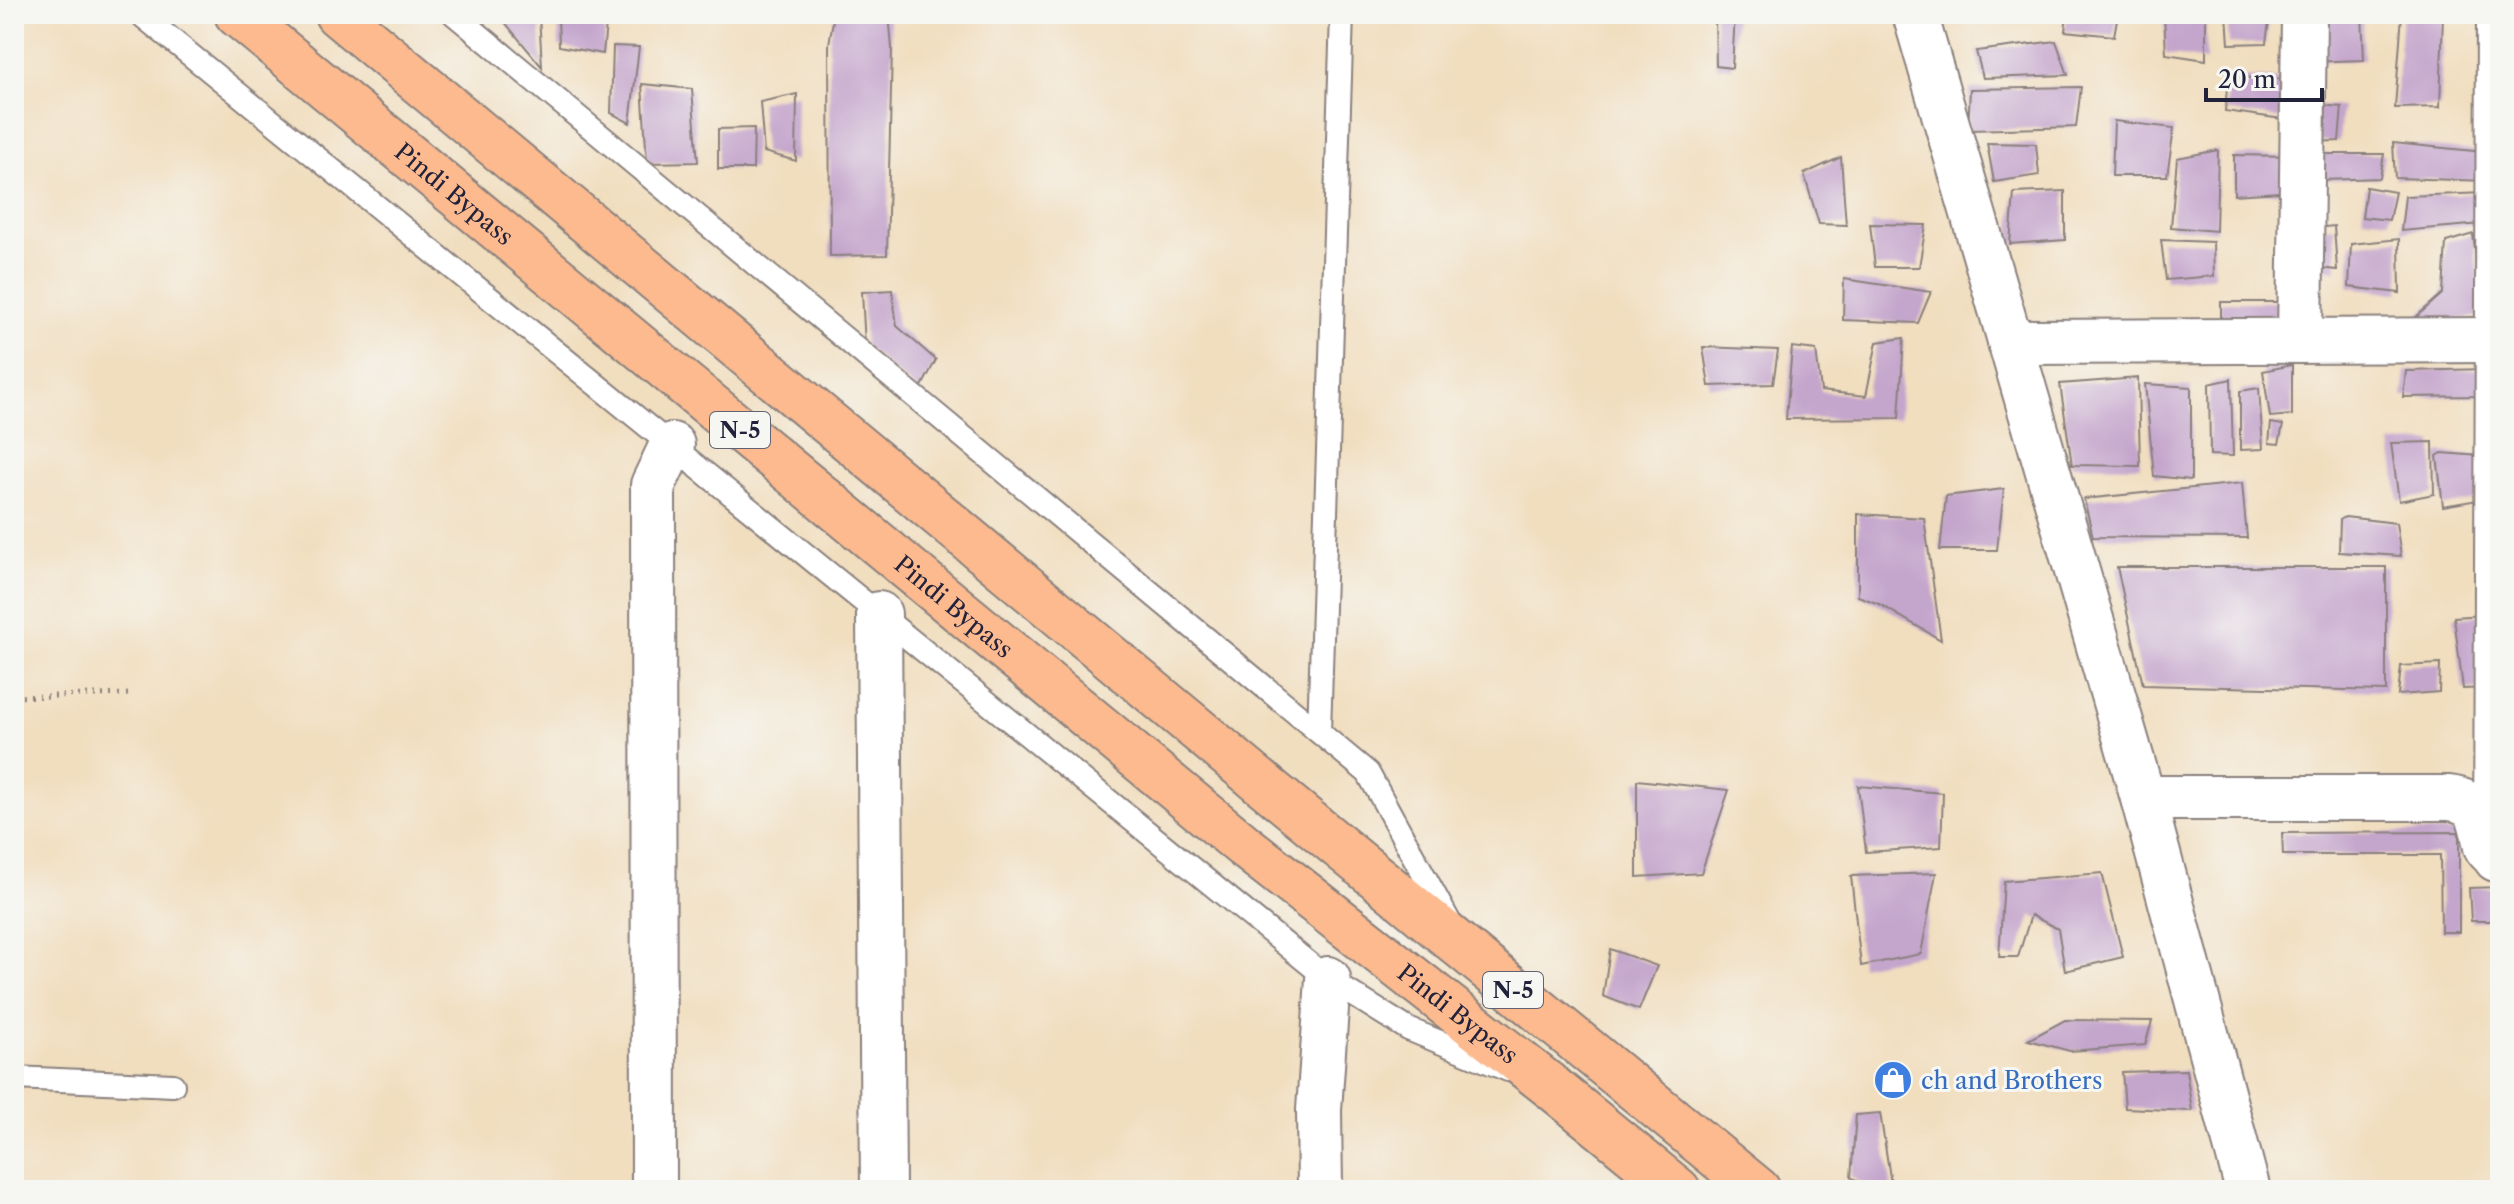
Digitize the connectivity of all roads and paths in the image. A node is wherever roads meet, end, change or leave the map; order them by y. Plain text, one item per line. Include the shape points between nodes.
1 (140, 14) edge
2 (237, 14) edge
3 (337, 14) edge
4 (454, 14) edge
5 (1342, 14) edge
6 (1915, 14) edge
7 (2304, 14) edge
8 (2499, 14) edge
9 (2498, 340) edge
10 (2300, 341) junction
11 (2010, 342) junction
12 (672, 445) junction
13 (879, 614) junction
14 (132, 694) dead end
15 (14, 697) edge
16 (1319, 732) junction
17 (2143, 798) junction
18 (2498, 860) edge
19 (1466, 952) junction
20 (1328, 979) junction
21 (14, 1078) edge
22 (173, 1085) dead end
23 (1553, 1088) junction
24 (654, 1190) edge
25 (883, 1190) edge
26 (1320, 1190) edge
27 (1678, 1190) edge
28 (1758, 1190) edge
29 (2248, 1190) edge

1 - 12 lane
2 - 23 highway, Pindi Bypass / N-5 via 1243,845
3 - 19 highway, N-5
4 - 16 lane
5 - 16 lane
6 - 11 street
7 - 10 street
8 - 9 street
9 - 10 street
9 - 18 street
10 - 11 street
11 - 17 street
12 - 13 lane
12 - 24 street via 653,485
13 - 20 lane
13 - 25 street
14 - 15 path
16 - 19 lane via 1368,773
17 - 18 street via 2465,800 2475,809 2486,847
17 - 29 street
19 - 28 highway, N-5
20 - 23 lane via 1408,1029
20 - 26 street via 1319,1110
21 - 22 lane
23 - 27 highway, Pindi Bypass / N-5

